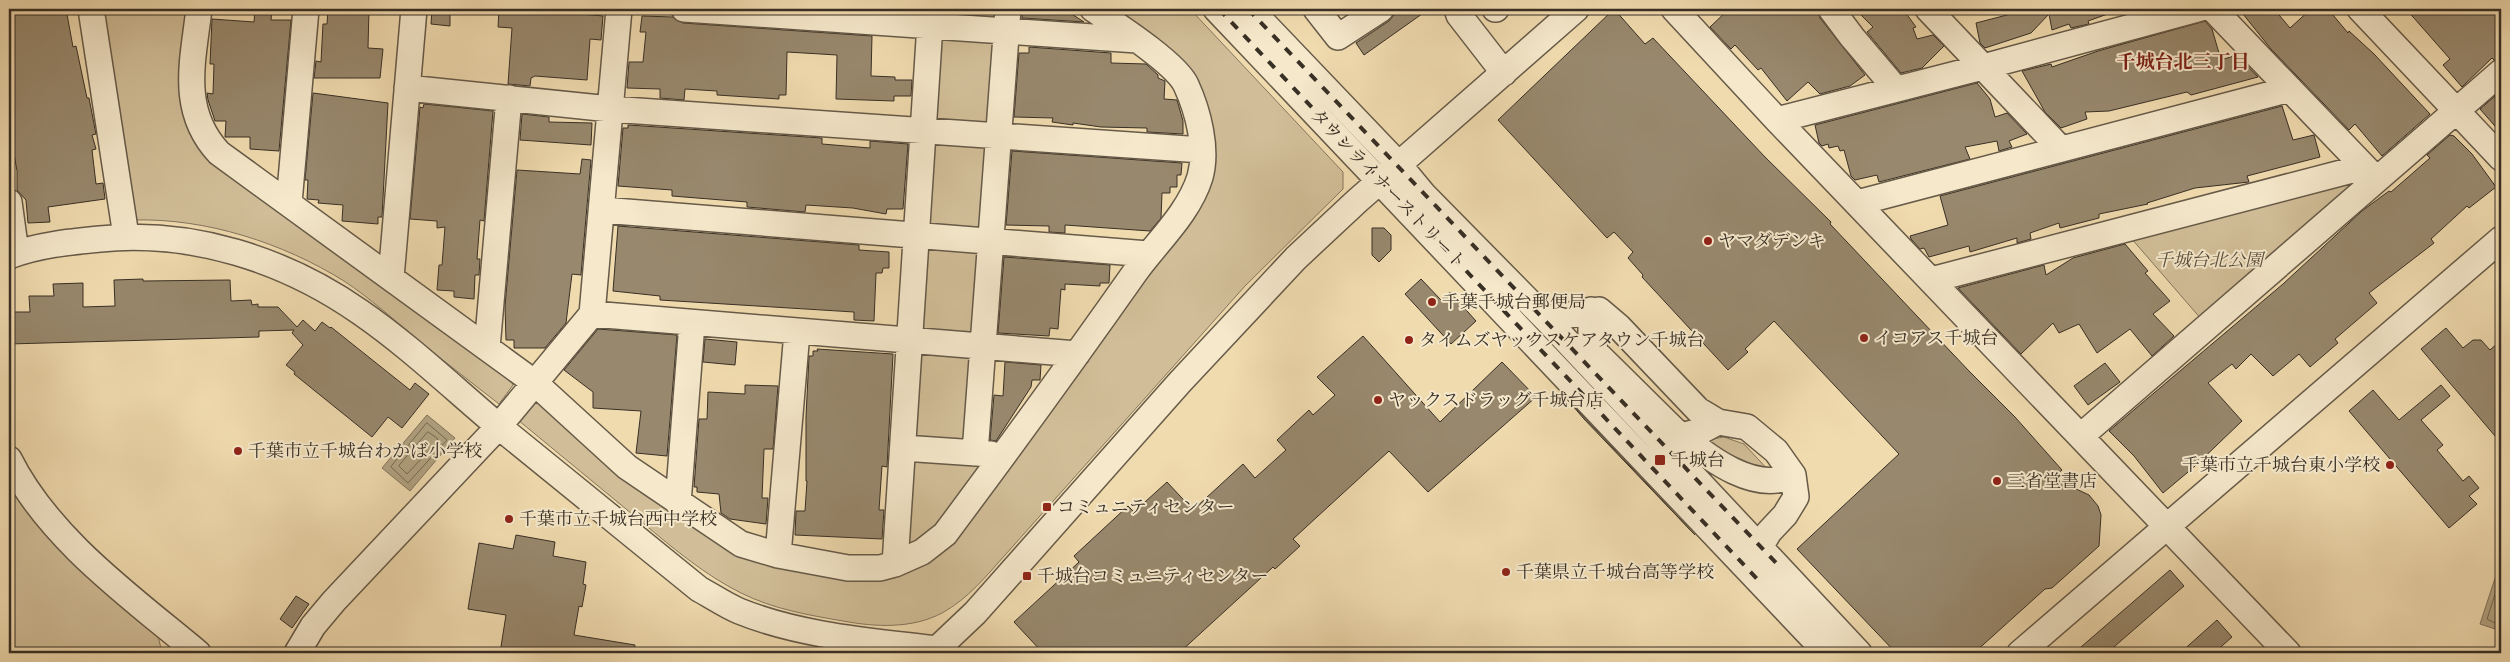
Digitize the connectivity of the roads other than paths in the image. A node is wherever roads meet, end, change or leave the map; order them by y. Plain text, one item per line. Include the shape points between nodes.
1 (91, 9) edge
2 (199, 9) edge
3 (306, 9) edge
4 (414, 9) edge
5 (619, 9) edge
6 (684, 9) edge
7 (1093, 9) edge
8 (1216, 9) edge
9 (1250, 9) edge
10 (1316, 9) edge
11 (1381, 9) edge
12 (1457, 9) edge
13 (1576, 9) edge
14 (1674, 9) edge
15 (1831, 9) edge
16 (1928, 9) edge
17 (2198, 9) edge
18 (2213, 9) edge
19 (2360, 9) edge
20 (931, 17) edge
21 (1007, 20) edge
22 (1137, 40) junction
23 (1983, 67) junction
24 (2501, 72) edge
25 (1504, 73) junction
26 (408, 88) junction
27 (1896, 89) junction
28 (2290, 89) junction
29 (509, 98) junction
30 (610, 109) junction
31 (2456, 110) junction
32 (1777, 120) junction
33 (923, 131) junction
34 (999, 136) junction
35 (2060, 148) junction
36 (1202, 150) junction
37 (2501, 158) edge
38 (1390, 173) junction
39 (2371, 174) junction
40 (9, 202) edge
41 (289, 203) junction
42 (1858, 203) junction
43 (602, 210) junction
44 (917, 235) junction
45 (126, 236) junction
46 (2501, 239) edge
47 (991, 241) junction
48 (13, 254) edge
49 (1148, 254) junction
50 (391, 278) junction
51 (1931, 280) junction
52 (1591, 310) junction
53 (592, 314) junction
54 (1546, 319) junction
55 (692, 323) junction
56 (797, 332) junction
57 (910, 342) junction
58 (983, 347) junction
59 (487, 348) junction
60 (1078, 354) junction
61 (535, 383) junction
62 (1718, 422) junction
63 (499, 426) junction
64 (1682, 436) junction
65 (2081, 436) junction
66 (903, 448) junction
67 (975, 453) junction
68 (1004, 455) junction
69 (9, 459) edge
70 (1793, 475) junction
71 (678, 503) junction
72 (2167, 526) junction
73 (1760, 547) junction
74 (778, 555) junction
75 (895, 564) junction
76 (938, 652) edge
77 (198, 653) edge
78 (297, 653) edge
79 (1827, 653) edge
80 (1859, 653) edge
81 (2020, 653) edge
82 (2288, 653) edge

1 - 45 street
2 - 41 street via 191,79 192,105 199,124 219,153
3 - 41 street
4 - 26 street
5 - 30 street
6 - 20 street
7 - 22 street
8 - 38 street, タウンライナーストリート
9 - 38 street, タウンライナーストリート
10 - 11 street via 1338,37
12 - 25 street
13 - 25 street
14 - 32 street
15 - 27 street
16 - 23 street
17 - 23 street
18 - 28 street
19 - 31 street
20 - 21 street
20 - 33 street
21 - 22 street
21 - 34 street
22 - 36 street via 1160,56 1185,83 1196,113
23 - 27 street
23 - 35 street
24 - 31 street
25 - 38 street
26 - 29 street
26 - 50 street
27 - 32 street
28 - 35 street
28 - 39 street
29 - 30 street
29 - 59 street
30 - 33 street
30 - 43 street
31 - 37 street
31 - 39 street
32 - 42 street
33 - 34 street
33 - 44 street
34 - 36 street
34 - 47 street
35 - 42 street
36 - 49 street via 1200,177 1186,206
38 - 54 street, タウンライナーストリート via 1423,194
38 - 76 street via 1296,258
38 - 79 street, タウンライナーストリート
39 - 51 street
39 - 65 street
40 - 48 street
41 - 50 street
42 - 51 street
43 - 44 street
43 - 53 street
44 - 47 street
44 - 57 street
45 - 48 street via 53,244
45 - 63 street via 170,238 213,245 253,257 310,281 361,312
46 - 72 street
47 - 49 street
47 - 58 street
49 - 60 street
50 - 59 street
51 - 65 street
52 - 54 street
52 - 62 street via 1599,310 1606,315 1698,410
52 - 64 street via 1591,338 1596,353
53 - 55 street
53 - 61 street
54 - 73 street, タウンライナーストリート
55 - 56 street
55 - 71 street
56 - 57 street
56 - 74 street
57 - 58 street
57 - 66 street
58 - 60 street
58 - 67 street
59 - 61 street
60 - 68 street
61 - 63 street
61 - 71 street via 627,467
62 - 64 street
62 - 70 street via 1747,427 1776,451
63 - 76 street via 699,589 737,610 777,624 819,633
63 - 78 street via 334,601 313,626
64 - 70 street via 1700,451 1758,480 1777,482
65 - 72 street
66 - 67 street
66 - 75 street
67 - 68 street
68 - 75 street via 945,534 922,552
69 - 77 street via 47,518 73,546
70 - 73 street via 1796,497
71 - 74 street via 741,544
72 - 81 street
72 - 82 street
73 - 80 street, タウンライナーストリート
74 - 75 street via 848,568 880,568

